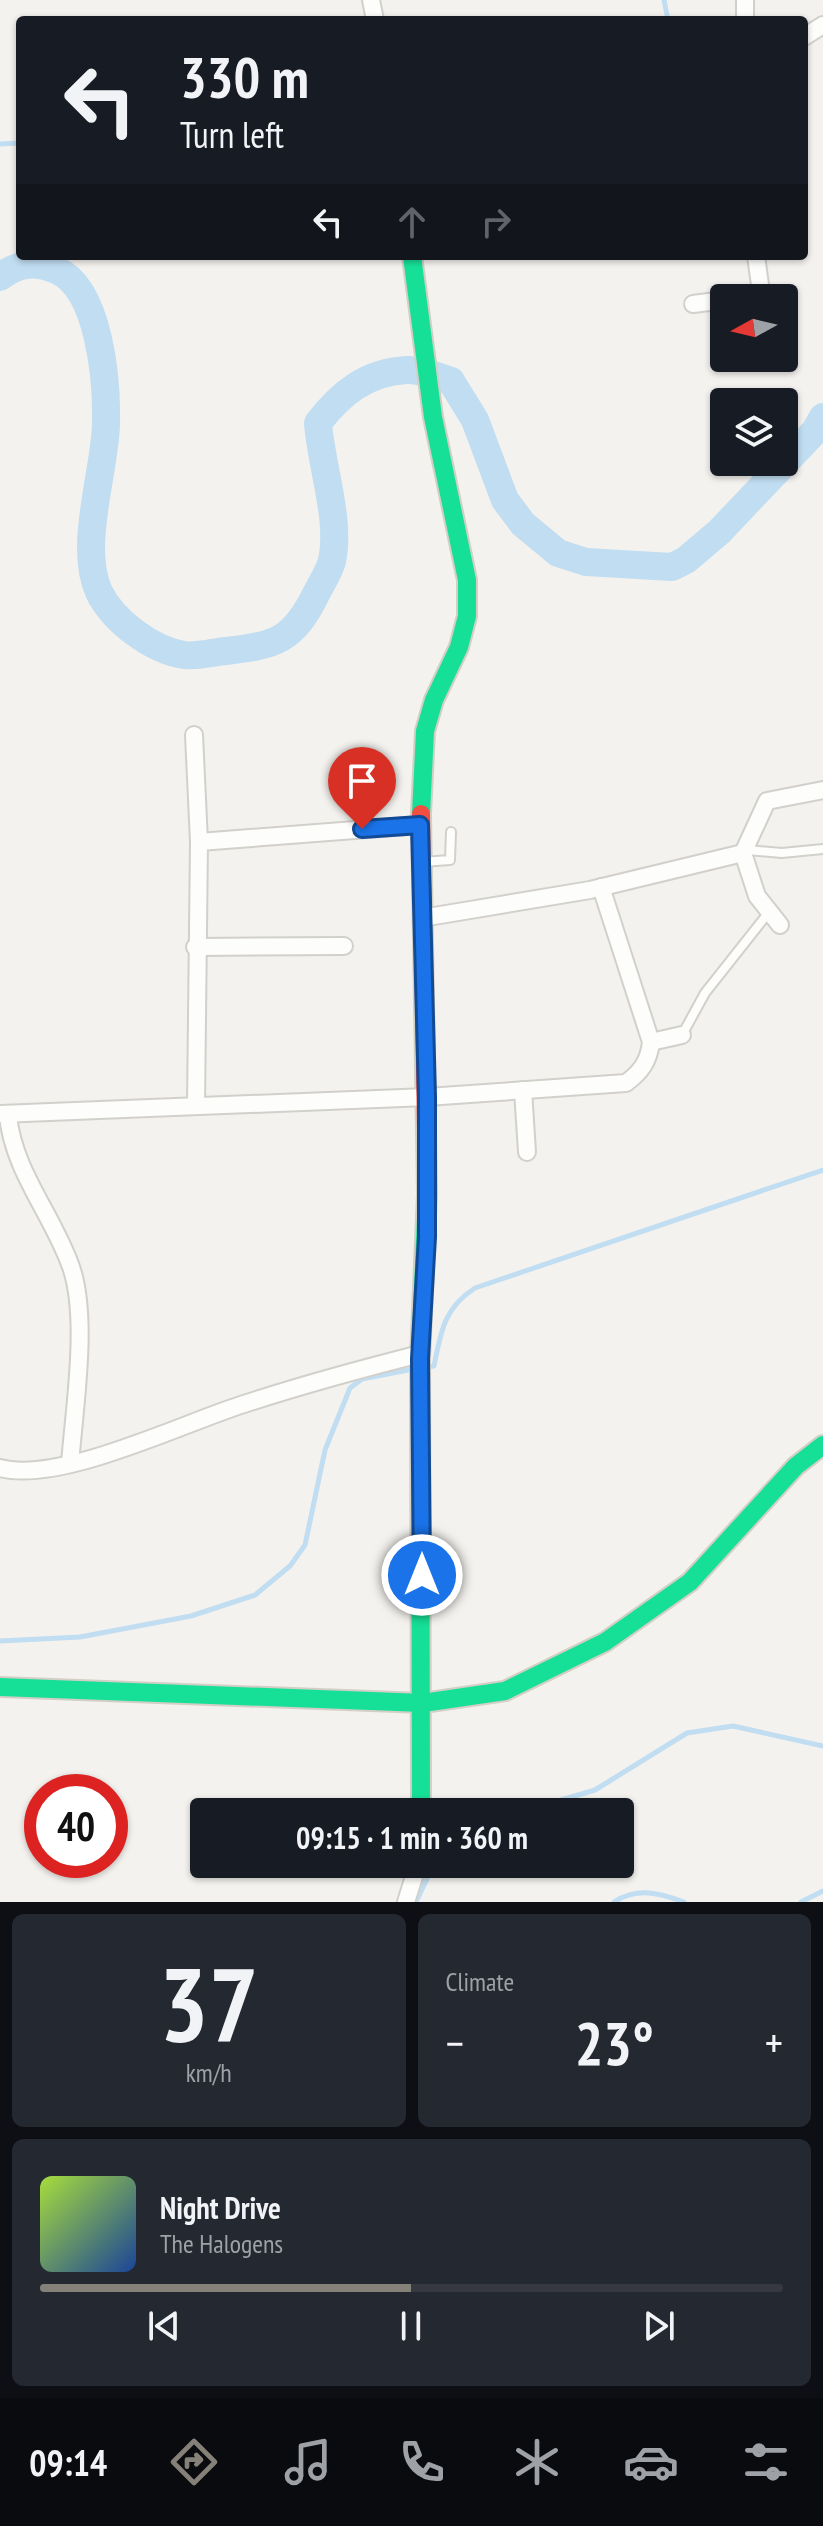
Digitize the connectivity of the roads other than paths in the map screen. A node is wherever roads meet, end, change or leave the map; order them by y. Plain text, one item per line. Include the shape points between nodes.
1 (412, 260) edge
2 (757, 260) edge
3 (760, 284) edge
4 (710, 302) edge
5 (693, 304) dead end
6 (194, 735) dead end
7 (823, 790) edge
8 (420, 825) junction
9 (451, 832) dead end
10 (199, 842) junction
11 (823, 849) edge
12 (745, 851) junction
13 (422, 862) junction
14 (601, 887) junction
15 (422, 918) junction
16 (774, 918) joint
17 (344, 946) dead end
18 (195, 947) junction
19 (682, 1035) joint
20 (651, 1042) junction
21 (523, 1090) junction
22 (427, 1097) junction
23 (196, 1106) junction
24 (4, 1114) edge
25 (527, 1152) dead end
26 (420, 1357) junction
27 (823, 1445) edge
28 (70, 1464) junction
29 (0, 1468) edge
30 (0, 1687) edge
31 (423, 1703) junction
32 (421, 1798) edge
33 (414, 1878) edge
34 (406, 1902) edge

1 - 8 street via 433,417 467,580 467,616 459,647 425,731
2 - 3 street
4 - 5 street
6 - 10 street
7 - 12 street via 767,801
8 - 10 street
8 - 13 street
9 - 13 lane via 450,860
10 - 18 street
11 - 12 lane
12 - 14 street
12 - 16 street via 757,896
13 - 15 street
14 - 15 street
14 - 20 street
15 - 22 street
16 - 19 lane via 705,993
17 - 18 street
18 - 23 street
19 - 20 street
20 - 21 street via 649,1056 626,1083
21 - 22 street
21 - 25 street
22 - 23 street
22 - 26 street
23 - 24 street
24 - 28 street via 13,1152 71,1268 78,1301
26 - 28 street via 256,1400
26 - 31 street
27 - 31 street via 796,1466 690,1582 605,1642 505,1691
28 - 29 street via 33,1472
30 - 31 street
31 - 32 street
33 - 34 street

